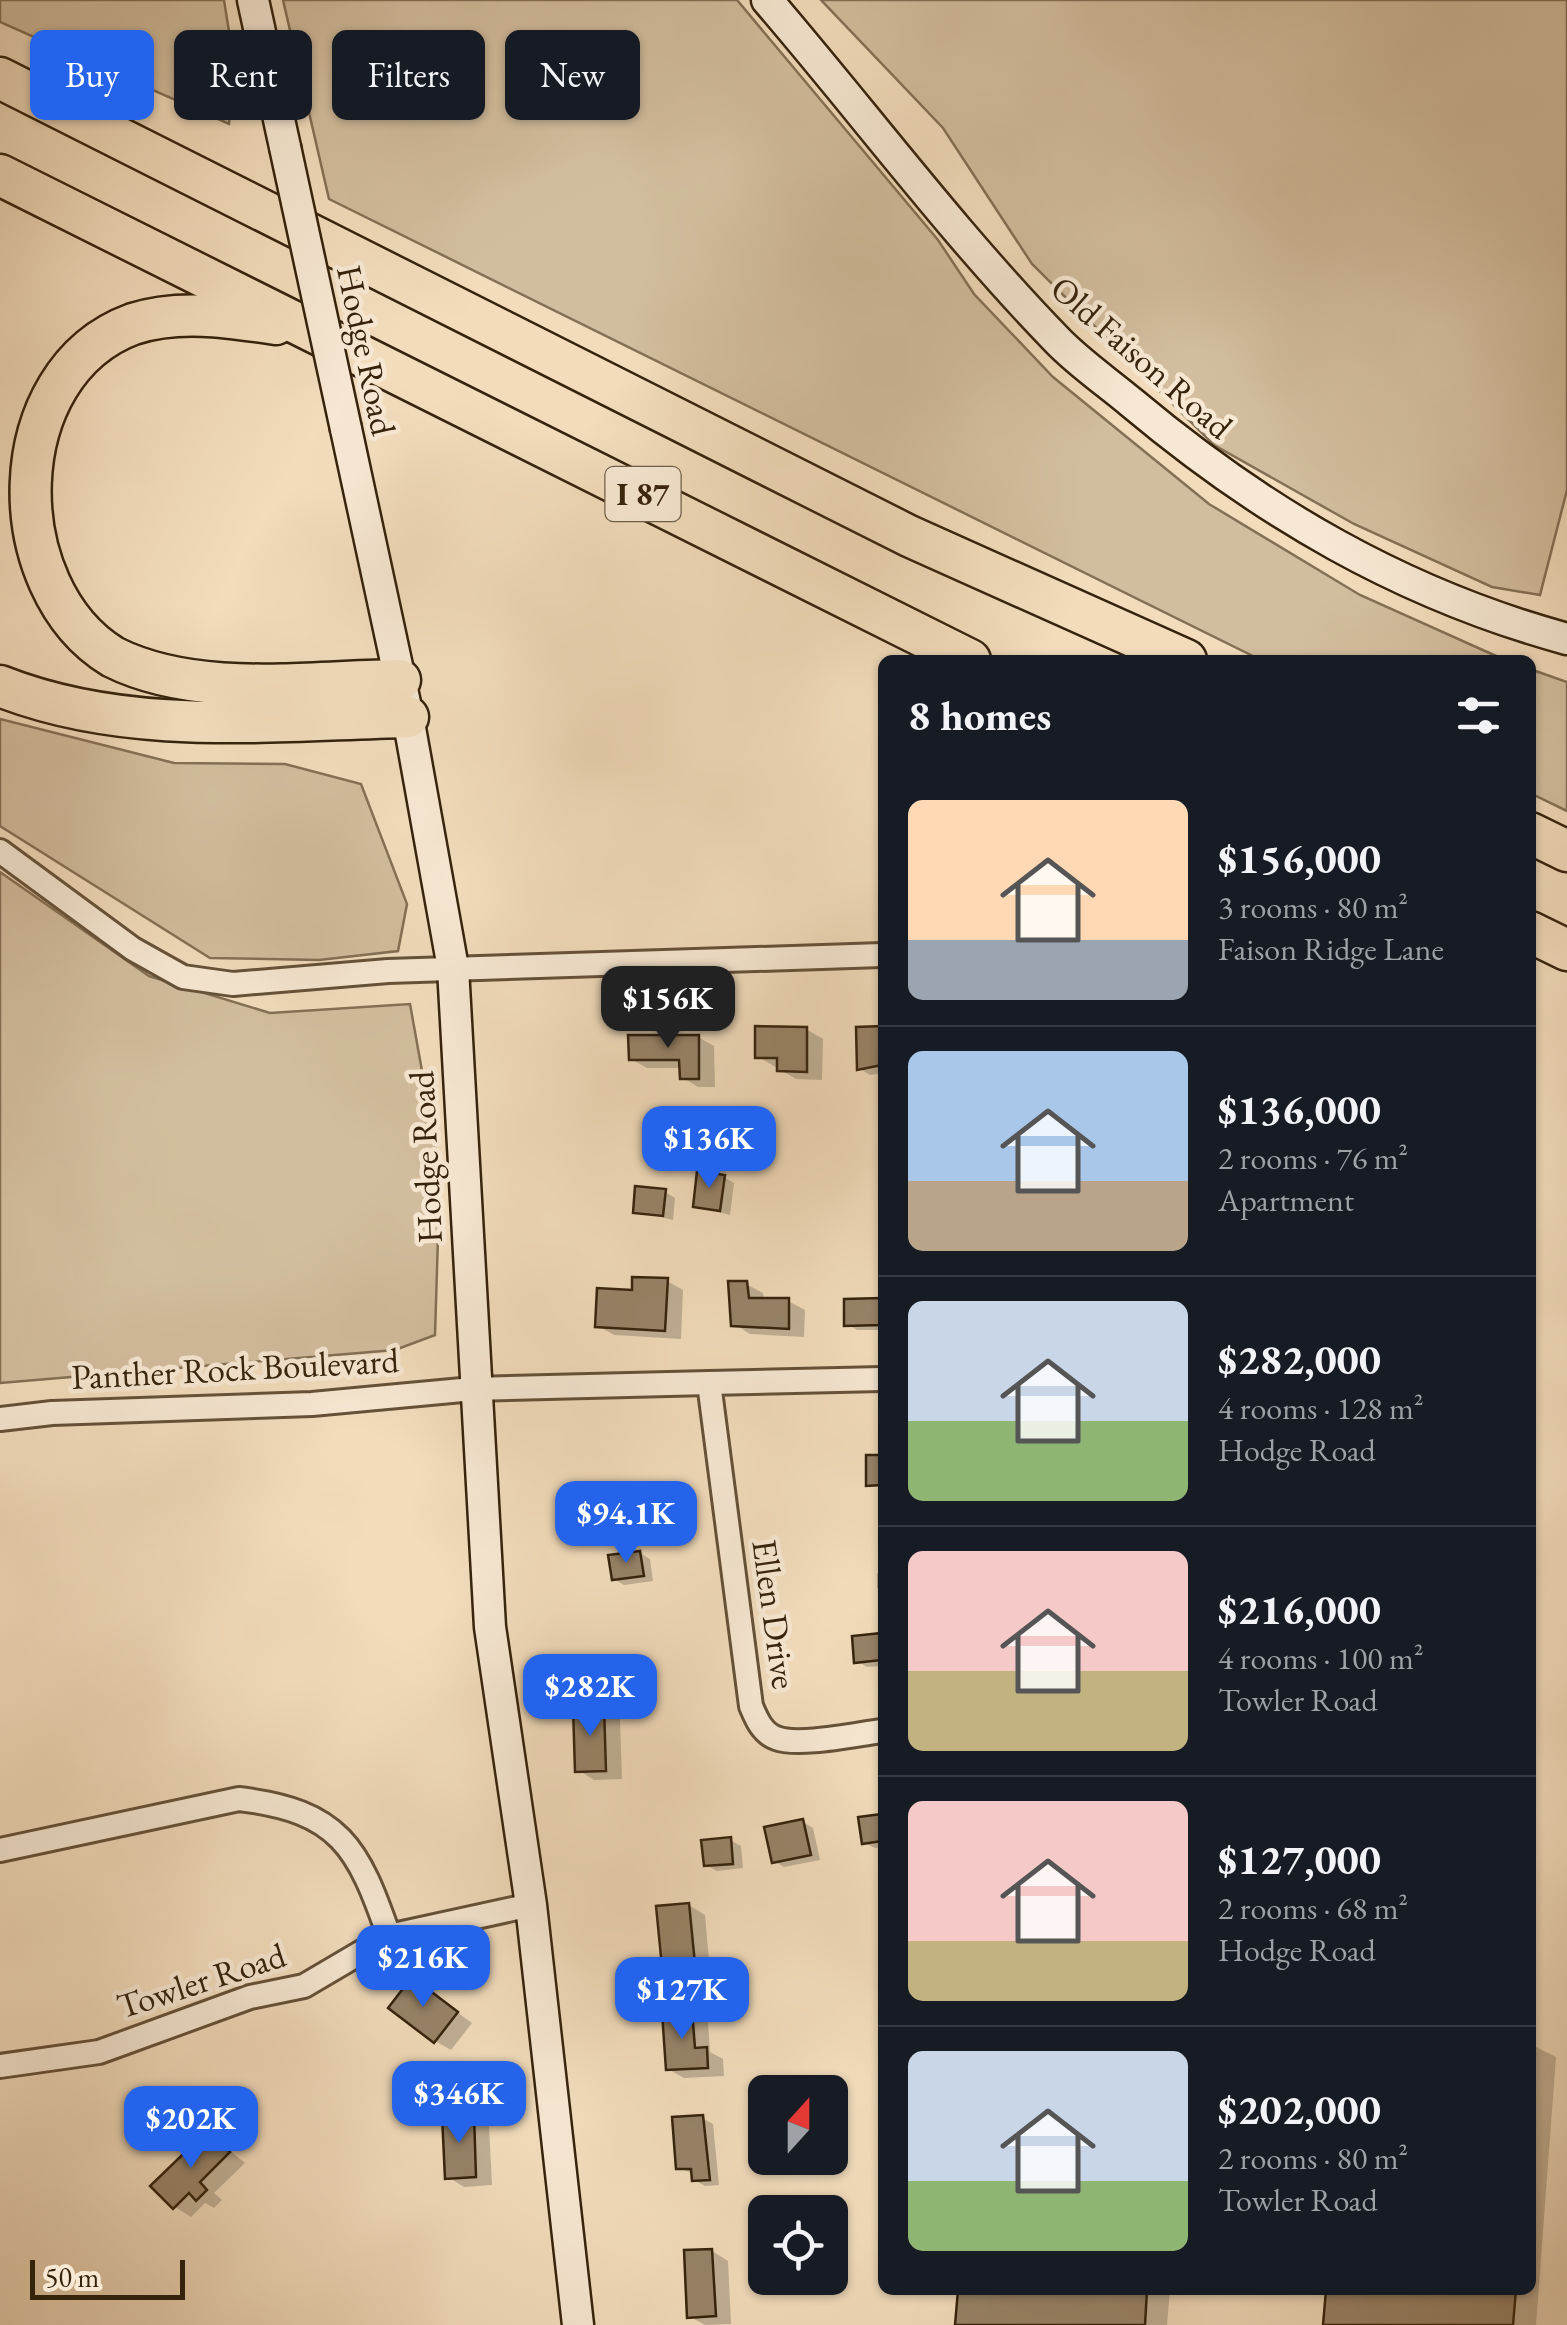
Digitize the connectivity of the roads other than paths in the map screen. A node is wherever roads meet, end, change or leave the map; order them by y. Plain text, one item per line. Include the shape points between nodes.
1 (253, 0) edge
2 (767, 0) edge
3 (10, 81) edge
4 (0, 175) edge
5 (314, 330) junction
6 (1567, 639) edge
7 (960, 655) edge
8 (1175, 655) edge
9 (0, 686) edge
10 (404, 699) junction
11 (1536, 836) edge
12 (0, 850) edge
13 (1567, 852) edge
14 (1536, 935) edge
15 (1567, 950) edge
16 (878, 956) edge
17 (452, 968) junction
18 (878, 1379) edge
19 (709, 1384) junction
20 (473, 1389) junction
21 (0, 1419) edge
22 (878, 1731) edge
23 (0, 1850) edge
24 (532, 1905) junction
25 (389, 1936) junction
26 (0, 2066) edge
27 (578, 2325) edge

1 - 10 main road, Hodge Road, bridge
2 - 6 main road, Old Faison Road via 940,212 1059,342 1211,470 1315,537 1431,590
3 - 8 highway, I 87 via 909,536
4 - 5 highway, I 87
5 - 7 highway, I 87
5 - 10 highway via 166,316 97,340 70,360 30,412 11,473 17,544 66,624 115,658 190,678
9 - 10 highway via 125,720
10 - 17 main road, Hodge Road
11 - 13 highway
12 - 17 street via 133,950 183,977 233,984
14 - 15 highway
16 - 17 street
17 - 20 main road, Hodge Road
18 - 19 street
19 - 20 street
19 - 22 street, Ellen Drive via 751,1706 759,1724 775,1738 795,1740
20 - 21 street, Panther Rock Boulevard
20 - 24 main road, Hodge Road via 490,1628
23 - 25 street via 239,1799 268,1802 341,1835 365,1869
24 - 25 street, Towler Road
24 - 27 main road, Hodge Road
25 - 26 street, Towler Road via 304,1986 250,1997 98,2052

